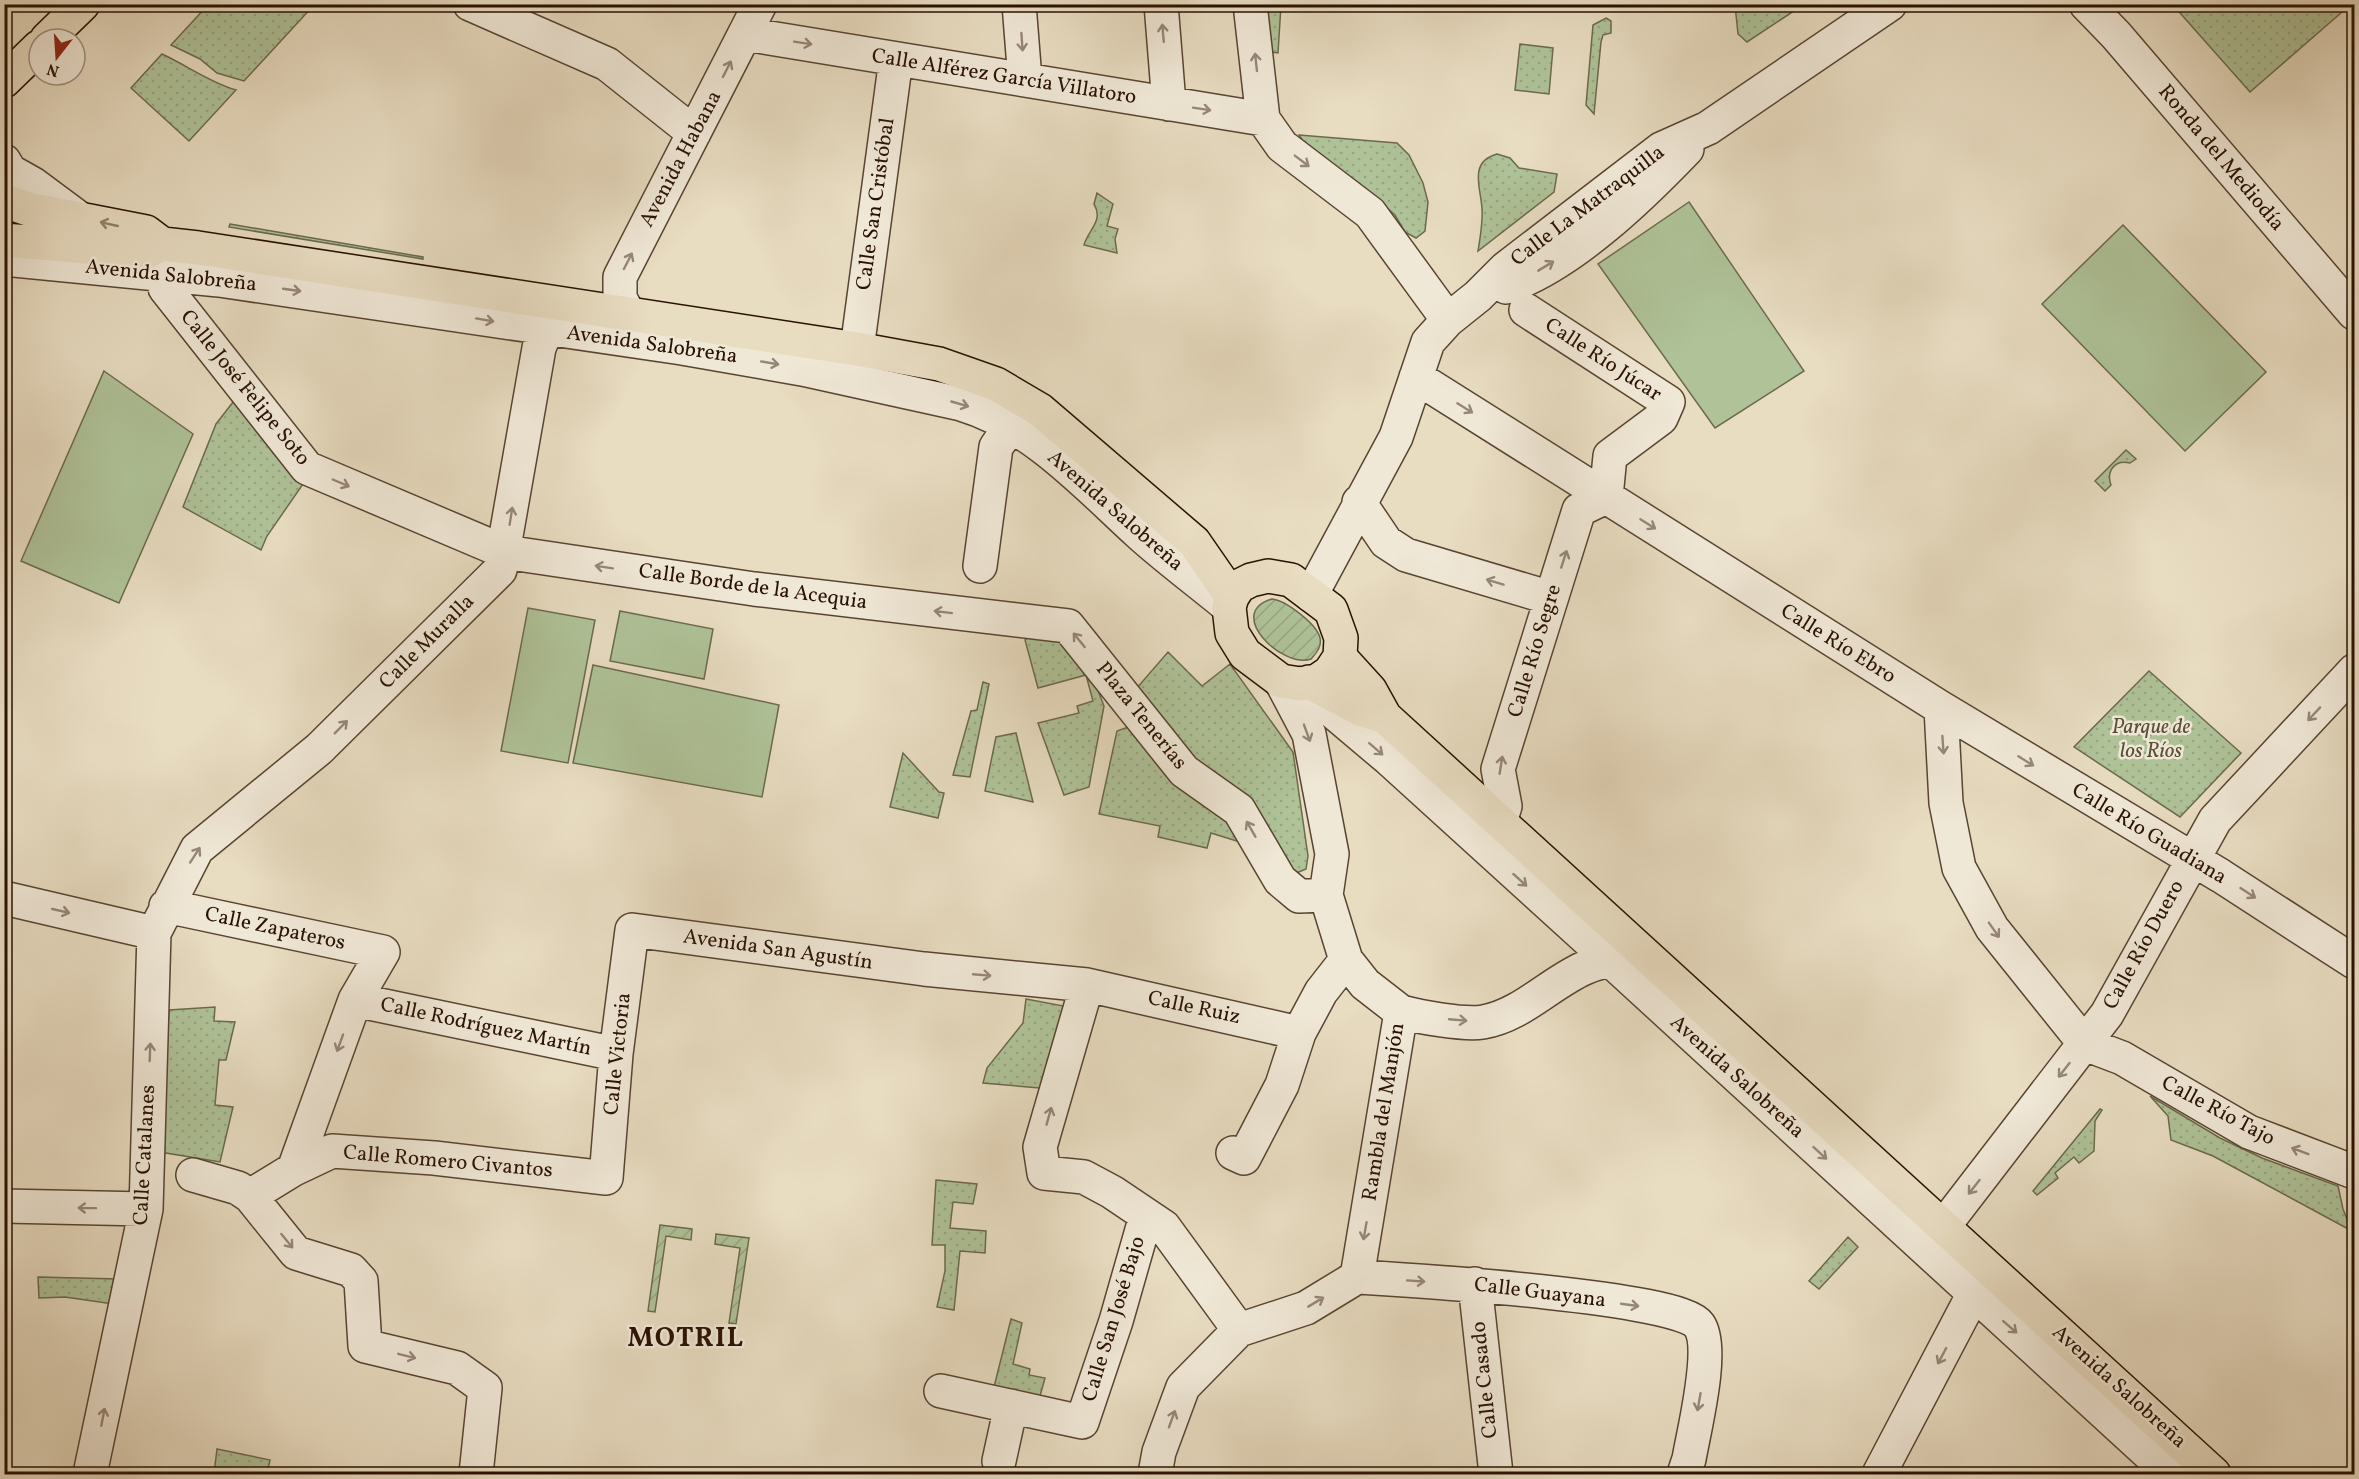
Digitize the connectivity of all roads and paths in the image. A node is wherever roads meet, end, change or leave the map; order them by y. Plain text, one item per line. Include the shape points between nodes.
1 (83, 4) edge
2 (470, 4) edge
3 (760, 4) edge
4 (1019, 4) edge
5 (1161, 4) edge
6 (1250, 4) edge
7 (1890, 4) edge
8 (2086, 4) edge
9 (59, 27) edge
10 (745, 34) junction
11 (27, 59) edge
12 (896, 59) junction
13 (1025, 80) junction
14 (4, 81) edge
15 (1169, 104) junction
16 (1263, 119) junction
17 (694, 133) junction
18 (4, 161) edge
19 (4, 201) edge
20 (76, 216) junction
21 (4, 240) edge
22 (4, 259) edge
23 (163, 259) junction
24 (1526, 310) dead end
25 (2355, 313) edge
26 (629, 315) junction
27 (551, 317) junction
28 (1448, 320) junction
29 (857, 349) junction
30 (1416, 376) junction
31 (1012, 424) junction
32 (1606, 497) junction
33 (1359, 502) junction
34 (505, 552) junction
35 (980, 566) dead end
36 (1237, 595) junction
37 (1311, 595) junction
38 (1551, 598) junction
39 (1002, 617) joint
40 (1340, 657) junction
41 (2355, 671) edge
42 (1297, 682) junction
43 (1941, 708) junction
44 (1385, 717) junction
45 (1500, 822) junction
46 (2192, 858) junction
47 (1326, 895) junction
48 (4, 898) edge
49 (160, 919) junction
50 (632, 930) joint
51 (1608, 958) junction
52 (1346, 960) junction
53 (1653, 962) junction
54 (2355, 962) edge
55 (924, 969) joint
56 (1087, 985) junction
57 (355, 1000) junction
58 (1401, 1012) junction
59 (1299, 1033) junction
60 (2085, 1044) junction
61 (616, 1054) junction
62 (1233, 1153) dead end
63 (294, 1169) junction
64 (2355, 1172) edge
65 (147, 1174) junction
66 (193, 1175) junction
67 (606, 1178) joint
68 (250, 1196) junction
69 (4, 1206) edge
70 (146, 1209) junction
71 (1146, 1216) junction
72 (1943, 1227) junction
73 (1988, 1267) junction
74 (1357, 1277) junction
75 (1475, 1284) junction
76 (1974, 1296) junction
77 (1239, 1330) junction
78 (941, 1391) dead end
79 (1011, 1406) junction
80 (999, 1461) dead end
81 (90, 1474) edge
82 (476, 1474) edge
83 (1155, 1474) edge
84 (1496, 1474) edge
85 (1684, 1474) edge
86 (1879, 1474) edge
87 (2171, 1474) edge
88 (2214, 1474) edge

1 - 9 main road
2 - 17 street via 607,64
3 - 10 street, Avenida Habana
4 -> 13 street
15 -> 5 street
16 -> 6 street
7 - 28 street, Calle La Matraquilla via 1707,128 1622,213 1575,249 1519,283 1478,296
8 - 25 street, Ronda del Mediodía
10 -> 12 street, Calle Alférez García Villatoro
17 -> 10 street, Avenida Habana
11 - 14 main road
12 - 13 street, Calle Alférez García Villatoro
12 - 29 street, Calle San Cristóbal
13 - 15 street, Calle Alférez García Villatoro
15 -> 16 street, Calle Alférez García Villatoro
16 -> 28 street via 1282,146 1370,213
26 -> 17 street, Avenida Habana via 620,298 620,277
18 - 20 street, Avenida Salobreña via 10,171
19 - 20 main road, Avenida Salobreña
23 -> 20 main road, Avenida Salobreña via 146,232
21 - 23 main road, Avenida Salobreña via 147,252
22 - 23 street, Avenida Salobreña
23 - 27 main road, Avenida Salobreña via 198,248
23 -> 34 street, Calle José Felipe Soto via 165,288 307,468
24 - 32 street, Calle Río Júcar via 1668,402 1661,418 1610,456
26 - 27 main road, Avenida Salobreña
26 - 29 main road, Avenida Salobreña
27 -> 31 street, Avenida Salobreña via 682,348 943,399 985,411
34 -> 27 street, Calle Muralla via 539,348
28 - 30 street, Calle La Matraquilla via 1428,342
29 - 36 main road, Avenida Salobreña via 939,364 996,384 1040,410 1202,550
30 -> 32 street, Calle Río Ebro
30 - 33 street, Calle La Matraquilla via 1396,437
31 - 35 street via 996,447
31 - 36 street, Avenida Salobreña via 1077,475 1142,536
38 -> 32 street, Calle Río Segre via 1579,510
32 -> 43 street, Calle Río Ebro
33 - 37 street, Calle La Matraquilla
38 -> 33 street via 1406,555 1386,542
39 -> 34 street, Calle Borde de la Acequia via 754,589
49 -> 34 street, Calle Muralla via 197,849 319,749 500,570
36 - 37 main road via 1268,576 1291,580
36 - 42 main road via 1232,633 1245,654
37 - 40 main road via 1331,610 1341,638
45 -> 38 street, Calle Río Segre via 1505,806 1498,770
47 -> 39 street, Plaza Tenerías via 1299,896 1280,880 1239,810 1184,771 1068,626
40 - 42 main road via 1330,672 1317,681
40 - 44 main road, Avenida Salobreña via 1370,690
41 -> 46 street, Calle Río Duero via 2215,820
42 - 44 main road, Avenida Salobreña
42 -> 47 street, Rambla del Manjón via 1332,854
42 -> 51 street, Avenida Salobreña via 1389,759
43 -> 46 street, Calle Río Guadiana
43 -> 60 street via 1946,803 1959,868 1992,928
44 - 45 main road, Avenida Salobreña
45 - 53 main road, Avenida Salobreña
46 -> 54 street, Calle Río Guadiana
46 - 60 street, Calle Río Duero via 2107,1014
47 - 52 street, Rambla del Manjón
48 -> 49 street, Calle Zapateros
49 - 57 street, Calle Zapateros via 383,952
65 -> 49 street, Calle Catalanes
50 - 55 street, Avenida San Agustín
50 - 61 street, Calle Victoria
51 - 53 street
58 -> 51 street via 1482,1022 1520,1008 1555,982
51 -> 76 street, Avenida Salobreña
52 - 58 street, Rambla del Manjón via 1365,984
52 - 59 street via 1320,992
53 - 72 main road, Avenida Salobreña
55 -> 56 street, Calle Ruiz
56 - 59 street, Calle Ruiz
71 -> 56 street via 1084,1177 1044,1173 1040,1147
57 - 61 street, Calle Rodríguez Martín
57 -> 63 street
58 -> 74 street, Rambla del Manjón
59 - 62 street via 1282,1085 1244,1158
64 -> 60 street, Calle Río Tajo via 2249,1132 2122,1058
60 -> 72 street, Calle Río Duero
61 - 67 street, Calle Victoria
63 - 66 street via 264,1175
63 - 67 street, Calle Romero Civantos via 332,1152 434,1158
63 - 68 street
65 - 66 street
65 - 70 street, Calle Catalanes
66 - 68 street via 238,1188
68 -> 82 street via 296,1253 351,1270 361,1281 365,1346 457,1368 485,1388
70 -> 69 street
81 -> 70 street, Calle Catalanes
71 - 77 street via 1164,1227
71 - 79 street, Calle San José Bajo via 1082,1422
72 - 73 main road, Avenida Salobreña
73 - 76 street
73 - 88 main road, Avenida Salobreña
74 -> 75 street, Calle Guayana
77 -> 74 street via 1306,1308
75 - 84 street, Calle Casado
75 -> 85 street, Calle Guayana via 1674,1311 1698,1323 1707,1344
76 -> 86 street
76 -> 87 street, Avenida Salobreña
83 -> 77 street via 1183,1387
78 - 79 street, Calle San José Bajo
79 - 80 street

